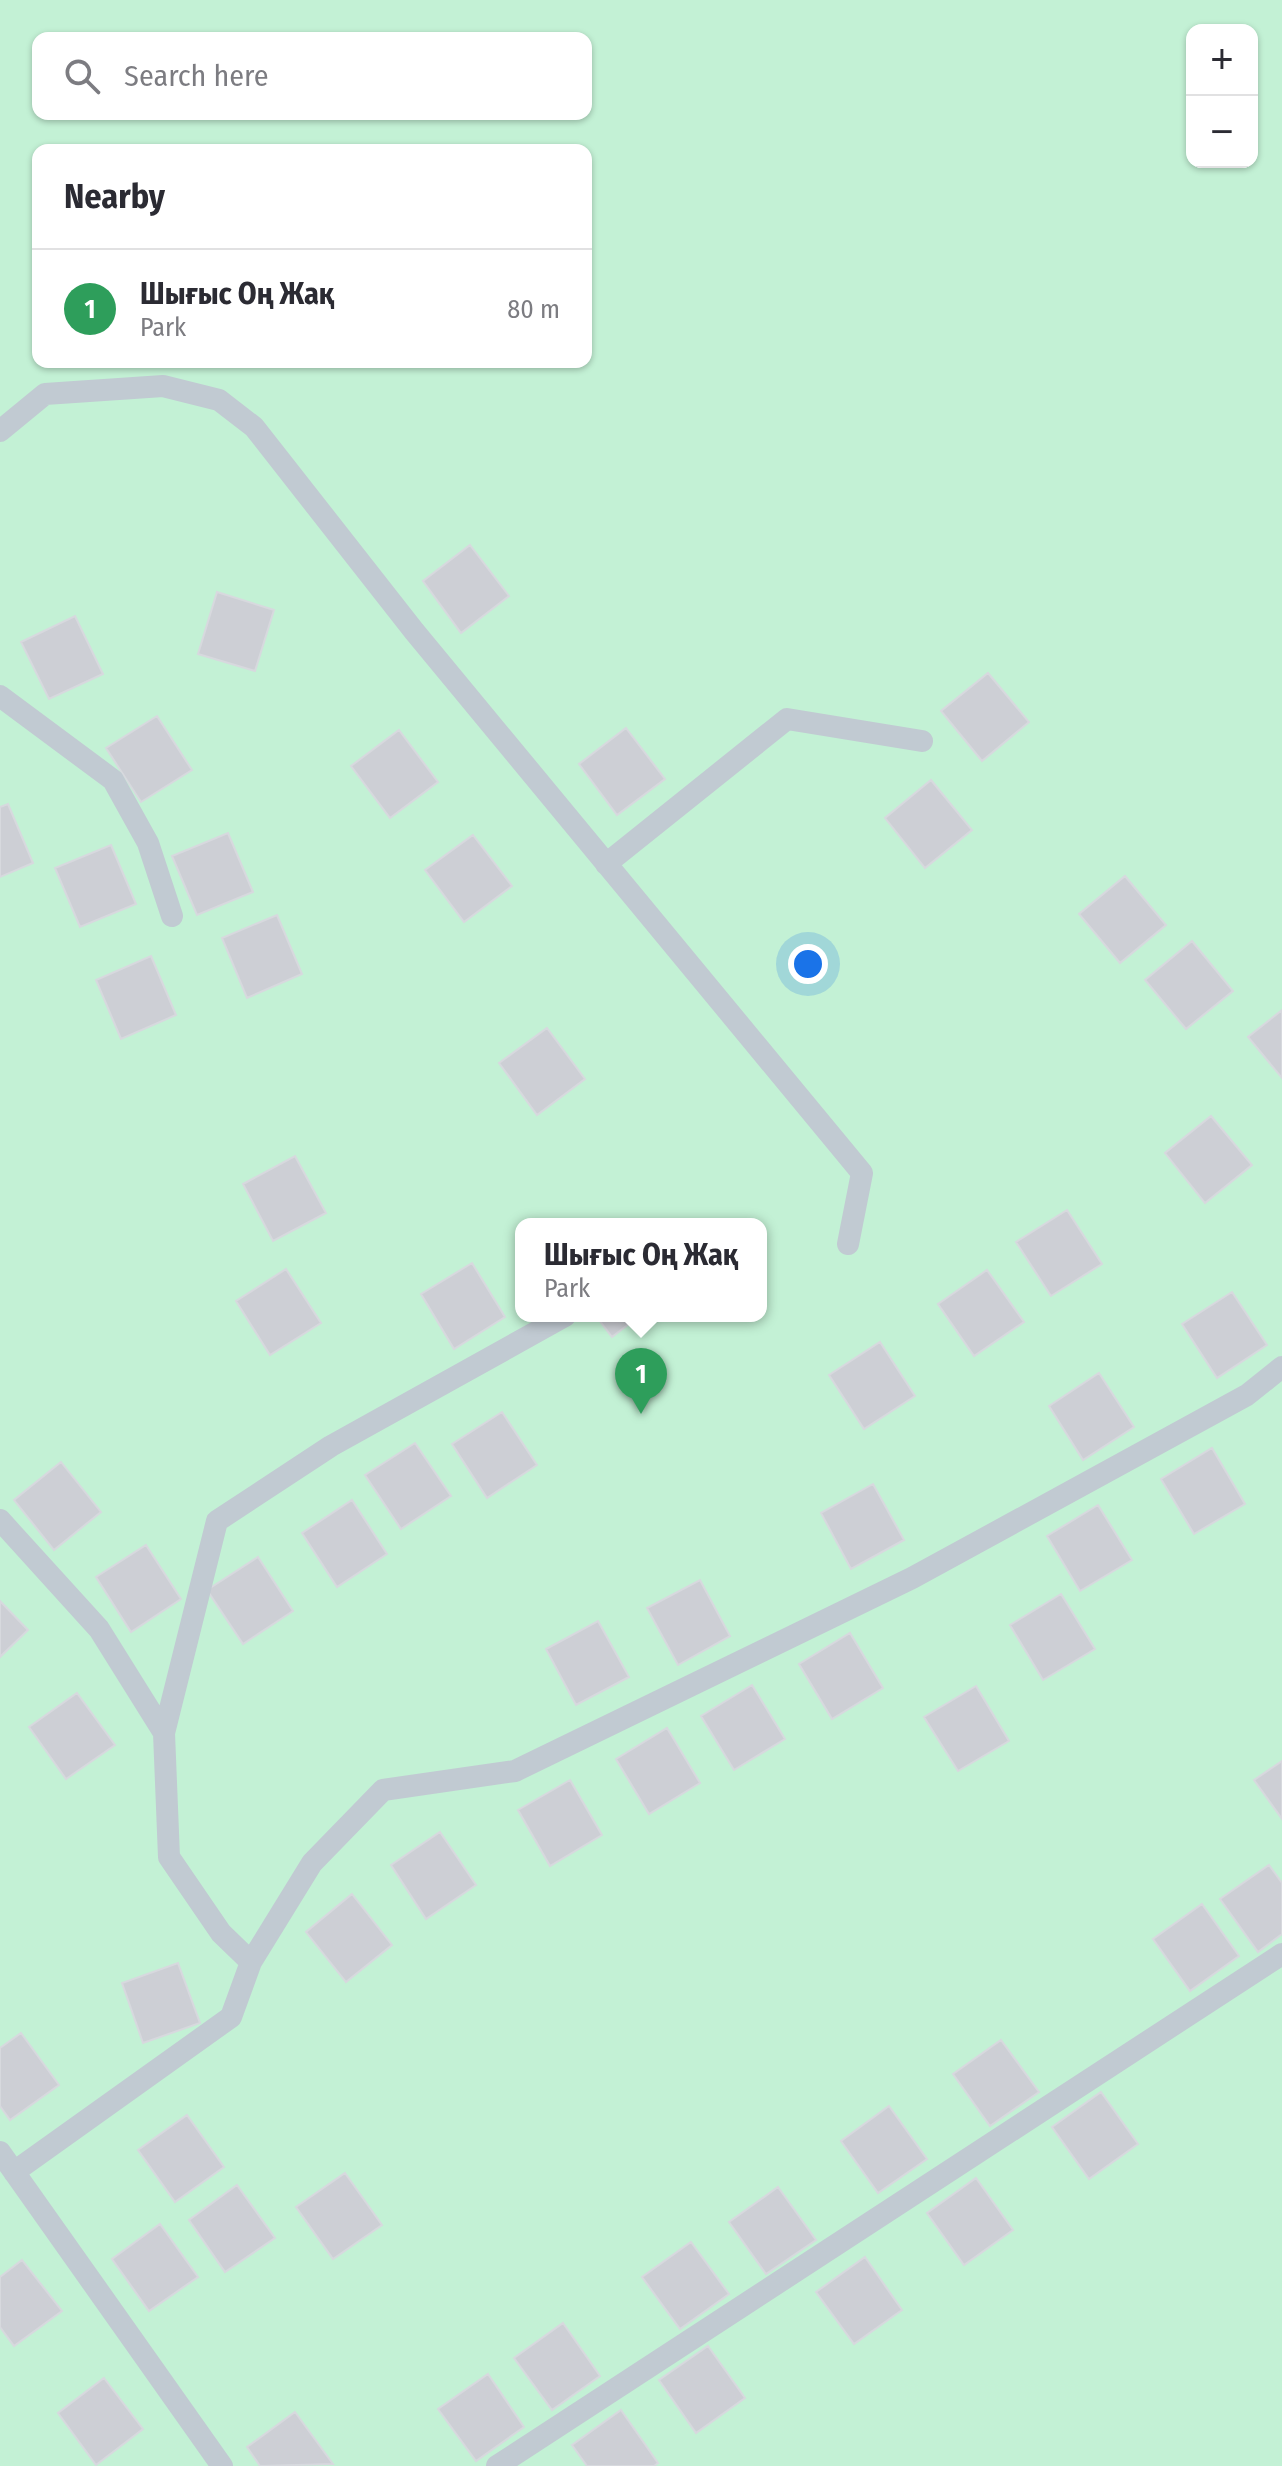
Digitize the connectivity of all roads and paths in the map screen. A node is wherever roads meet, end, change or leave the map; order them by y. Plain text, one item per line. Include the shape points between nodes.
1 (0, 431) edge
2 (0, 696) edge
3 (922, 741) dead end
4 (606, 864) junction
5 (172, 916) dead end
6 (848, 1244) dead end
7 (554, 1322) edge
8 (1282, 1367) edge
9 (0, 1520) edge
10 (164, 1733) junction
11 (1282, 1954) edge
12 (251, 1962) junction
13 (0, 2152) edge
14 (14, 2172) junction
15 (222, 2466) edge
16 (497, 2466) edge

1 - 4 lane via 45,394 163,386 219,400 254,427
2 - 5 lane via 113,780 148,843
3 - 4 lane via 787,719
4 - 6 lane via 862,1173
7 - 10 lane via 331,1446 217,1521
8 - 12 lane via 1247,1395 912,1578 515,1771 383,1790 312,1863
9 - 10 lane via 99,1629
10 - 12 lane via 169,1857 221,1933
11 - 16 lane
12 - 14 lane via 231,2017
13 - 14 lane
14 - 15 lane

